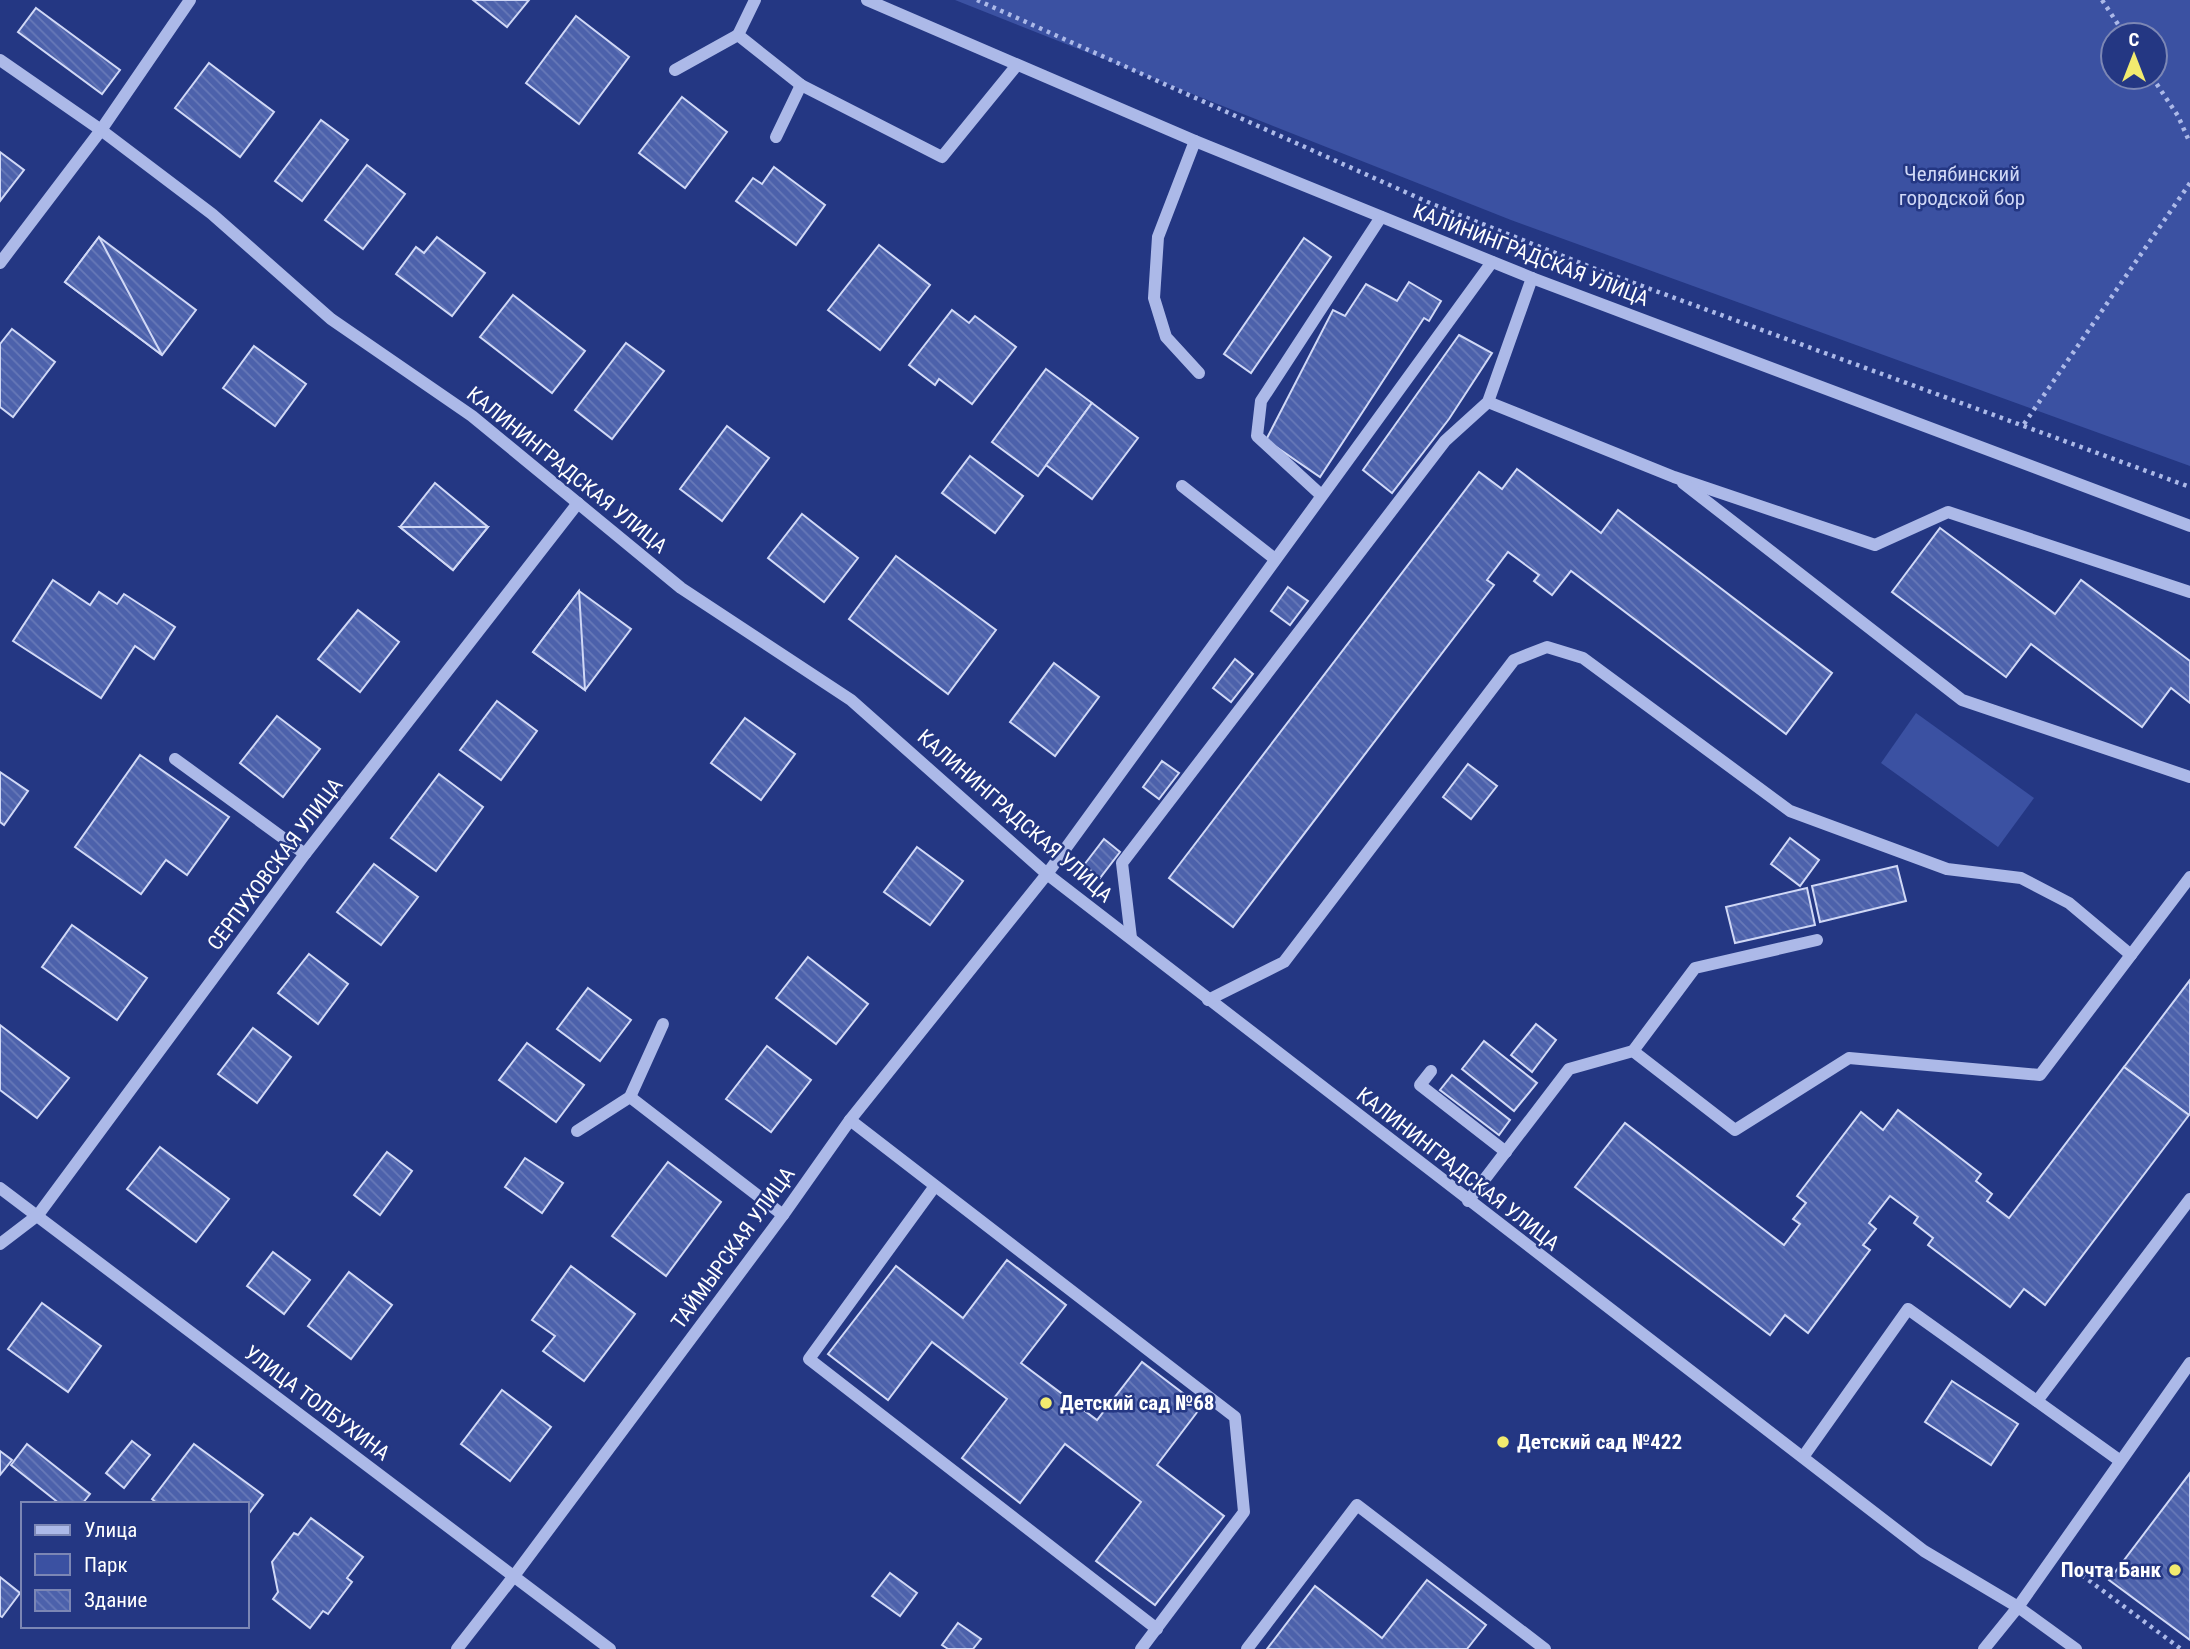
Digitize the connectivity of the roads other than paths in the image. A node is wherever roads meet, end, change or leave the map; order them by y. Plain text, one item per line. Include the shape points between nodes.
1 (190, 0) edge
2 (755, 0) edge
3 (867, 0) edge
4 (738, 35) junction
5 (0, 60) edge
6 (1017, 65) junction
7 (675, 70) dead end
8 (801, 85) junction
9 (100, 131) junction
10 (776, 137) dead end
11 (1195, 141) junction
12 (1381, 217) junction
13 (1492, 262) junction
14 (0, 263) edge
15 (1532, 278) junction
16 (1199, 373) dead end
17 (1488, 402) junction
18 (1674, 477) junction
19 (1182, 486) dead end
20 (1321, 495) junction
21 (578, 503) junction
22 (2190, 526) edge
23 (1275, 559) junction
24 (2190, 592) edge
25 (175, 759) dead end
26 (2190, 776) edge
27 (305, 854) junction
28 (1047, 874) junction
29 (2190, 877) edge
30 (1131, 938) junction
31 (1817, 940) dead end
32 (2131, 955) junction
33 (1208, 1000) junction
34 (663, 1024) dead end
35 (1633, 1051) junction
36 (1431, 1071) dead end
37 (630, 1097) junction
38 (850, 1121) junction
39 (577, 1131) dead end
40 (1506, 1152) junction
41 (935, 1186) junction
42 (0, 1188) edge
43 (2190, 1199) edge
44 (1468, 1201) junction
45 (38, 1215) junction
46 (783, 1215) junction
47 (0, 1244) edge
48 (2190, 1363) edge
49 (2037, 1401) junction
50 (1803, 1457) junction
51 (2119, 1460) junction
52 (513, 1576) junction
53 (2018, 1607) junction
54 (1157, 1629) junction
55 (457, 1649) edge
56 (610, 1649) edge
57 (1141, 1649) edge
58 (1247, 1649) edge
59 (1545, 1649) edge
60 (1984, 1649) edge
61 (2076, 1649) edge

1 - 9 street
2 - 4 street
3 - 6 street, КАЛИНИНГРАДСКАЯ УЛИЦА
4 - 7 street
4 - 8 street
5 - 9 street, КАЛИНИНГРАДСКАЯ УЛИЦА
6 - 8 street via 942,157
6 - 11 street, КАЛИНИНГРАДСКАЯ УЛИЦА
8 - 10 street
9 - 14 street
9 - 21 street, КАЛИНИНГРАДСКАЯ УЛИЦА via 212,214 331,319 472,416
11 - 12 street, КАЛИНИНГРАДСКАЯ УЛИЦА
11 - 16 street via 1158,237 1154,298 1166,338
12 - 13 street, КАЛИНИНГРАДСКАЯ УЛИЦА
12 - 20 street via 1261,401 1257,436
13 - 15 street, КАЛИНИНГРАДСКАЯ УЛИЦА
13 - 20 street, ТАЙМЫРСКАЯ УЛИЦА
15 - 17 street
15 - 22 street, КАЛИНИНГРАДСКАЯ УЛИЦА
17 - 18 street
17 - 30 street via 1445,441 1122,863
18 - 24 street via 1875,545 1948,512
18 - 26 street via 1962,701
19 - 23 street
20 - 23 street, ТАЙМЫРСКАЯ УЛИЦА
21 - 27 street, СЕРПУХОВСКАЯ УЛИЦА
21 - 28 street, КАЛИНИНГРАДСКАЯ УЛИЦА via 681,588 851,700
23 - 28 street, ТАЙМЫРСКАЯ УЛИЦА
25 - 27 street
27 - 45 street, СЕРПУХОВСКАЯ УЛИЦА
28 - 30 street, КАЛИНИНГРАДСКАЯ УЛИЦА
28 - 38 street, ТАЙМЫРСКАЯ УЛИЦА
29 - 32 street
30 - 33 street, КАЛИНИНГРАДСКАЯ УЛИЦА
31 - 35 street via 1695,968
32 - 33 street via 2068,903 2021,878 1947,869 1790,811 1583,658 1547,647 1514,660 1284,962
32 - 35 street via 2040,1075 1849,1058 1735,1130
33 - 44 street, КАЛИНИНГРАДСКАЯ УЛИЦА
34 - 37 street
35 - 40 street via 1569,1069
36 - 40 street via 1420,1085
37 - 39 street
37 - 46 street
38 - 41 street
38 - 46 street, ТАЙМЫРСКАЯ УЛИЦА
40 - 44 street
41 - 54 street via 1235,1417 1244,1512
41 - 54 street via 809,1359
42 - 45 street, УЛИЦА ТОЛБУХИНА
43 - 49 street
44 - 50 street, КАЛИНИНГРАДСКАЯ УЛИЦА
45 - 47 street, СЕРПУХОВСКАЯ УЛИЦА
45 - 52 street, УЛИЦА ТОЛБУХИНА
46 - 52 street, ТАЙМЫРСКАЯ УЛИЦА
48 - 51 street
49 - 50 street via 1908,1309
49 - 51 street
50 - 53 street, КАЛИНИНГРАДСКАЯ УЛИЦА via 1924,1551
51 - 53 street
52 - 55 street, ТАЙМЫРСКАЯ УЛИЦА
52 - 56 street, УЛИЦА ТОЛБУХИНА
53 - 60 street
53 - 61 street, КАЛИНИНГРАДСКАЯ УЛИЦА
54 - 57 street
58 - 59 street via 1357,1505

